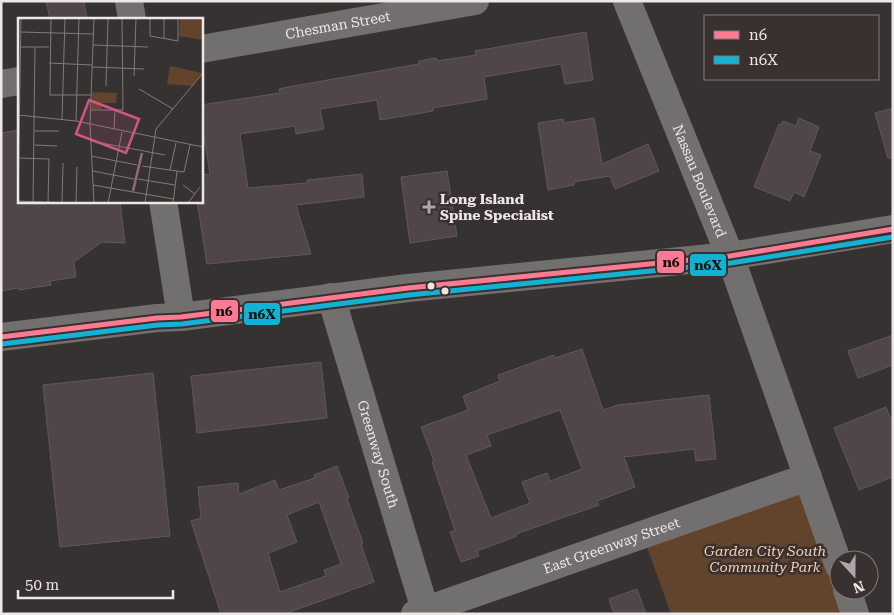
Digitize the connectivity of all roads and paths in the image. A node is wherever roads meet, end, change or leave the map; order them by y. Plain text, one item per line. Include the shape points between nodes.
1 (129, 1) edge
2 (475, 1) edge
3 (627, 1) edge
4 (132, 18) edge
5 (202, 49) edge
6 (18, 81) edge
7 (1, 84) edge
8 (163, 202) edge
9 (893, 229) edge
10 (730, 256) junction
11 (331, 297) junction
12 (181, 317) junction
13 (1, 337) edge
14 (808, 477) junction
15 (833, 550) edge
16 (850, 600) edge
17 (420, 612) edge
18 (855, 614) edge

1 - 4 street
2 - 5 street, Chesman Street
3 - 10 main road, Nassau Boulevard
6 - 7 street
8 - 12 street
9 - 10 main road
10 - 11 main road
10 - 14 main road, Nassau Boulevard
11 - 12 main road
11 - 17 street, Greenway South
12 - 13 main road
14 - 15 main road, Nassau Boulevard
14 - 17 street, East Greenway Street
16 - 18 main road

